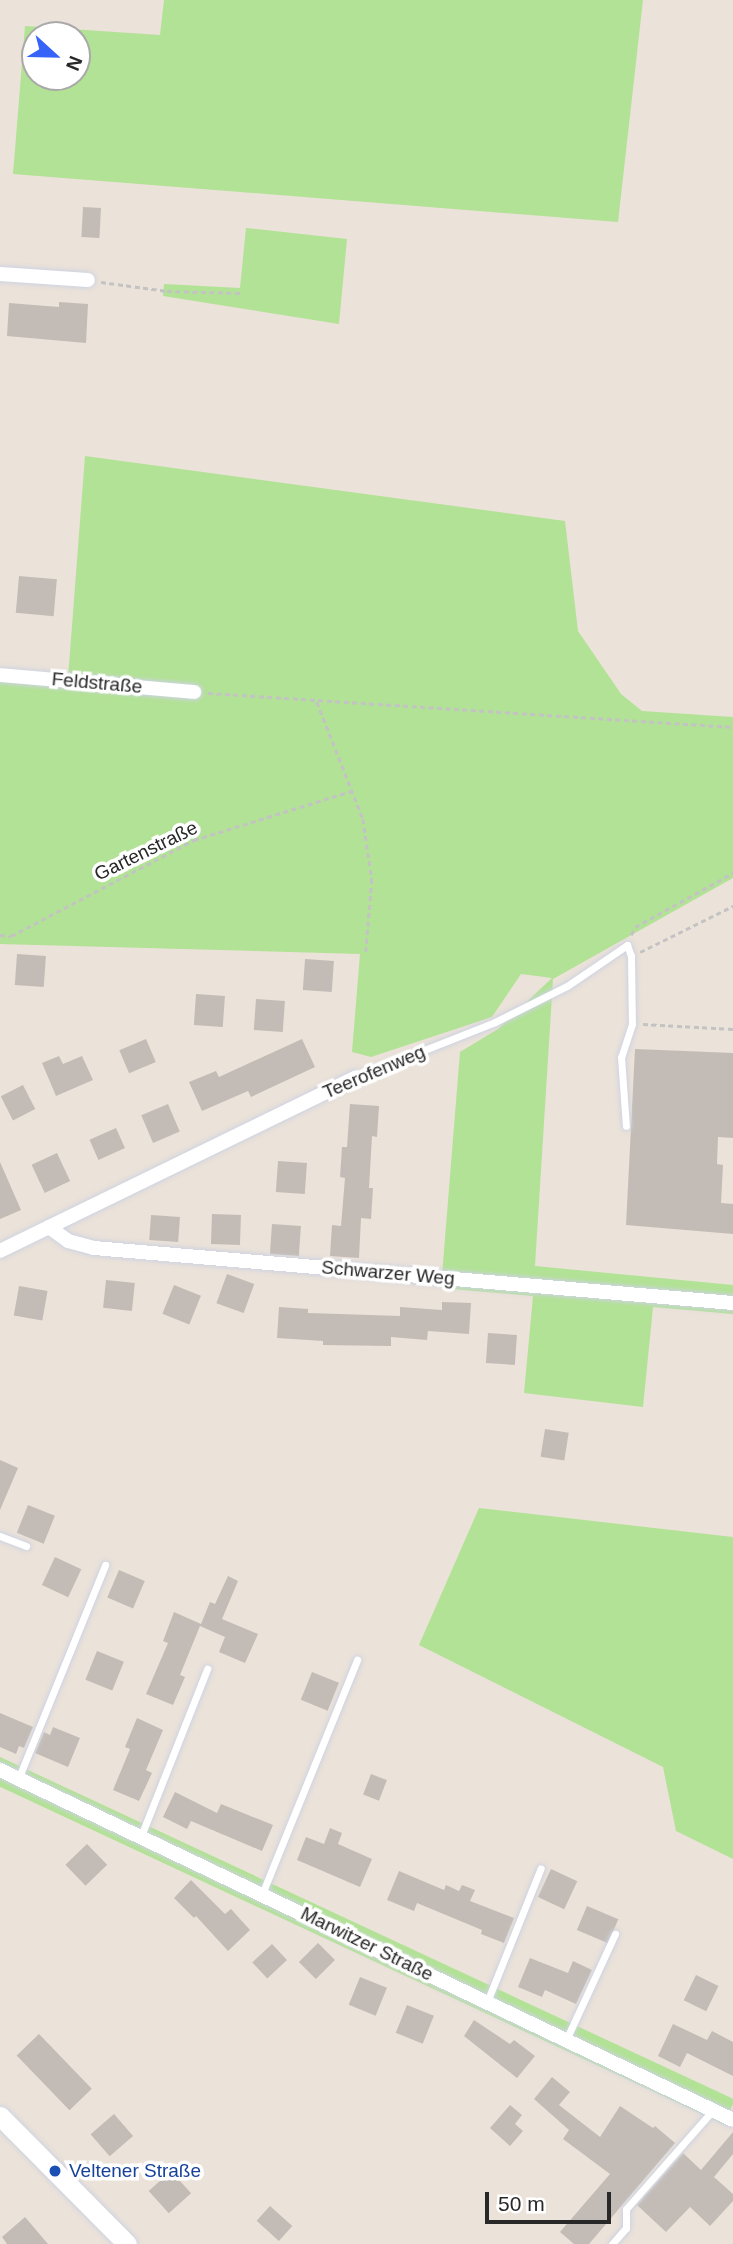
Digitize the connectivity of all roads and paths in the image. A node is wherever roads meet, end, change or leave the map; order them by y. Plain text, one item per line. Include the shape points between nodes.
1 (0, 274) edge
2 (88, 280) joint
3 (240, 293) dead end
4 (0, 675) edge
5 (194, 692) joint
6 (317, 702) junction
7 (733, 727) edge
8 (351, 791) junction
9 (733, 873) edge
10 (733, 905) edge
11 (0, 935) edge
12 (627, 945) junction
13 (366, 952) dead end
14 (631, 956) junction
15 (632, 1024) junction
16 (733, 1029) edge
17 (356, 1077) joint
18 (626, 1126) dead end
19 (49, 1227) junction
20 (0, 1251) edge
21 (733, 1303) edge
22 (0, 1536) edge
23 (26, 1546) dead end
24 (105, 1565) dead end
25 (357, 1660) dead end
26 (207, 1669) dead end
27 (0, 1770) edge
28 (19, 1777) junction
29 (141, 1836) junction
30 (541, 1868) dead end
31 (262, 1894) junction
32 (615, 1934) dead end
33 (487, 2002) junction
34 (566, 2040) junction
35 (712, 2110) junction
36 (0, 2116) edge
37 (733, 2120) edge
38 (127, 2244) edge
39 (612, 2244) edge

1 - 2 street
2 - 3 path via 167,291
4 - 5 street, Feldstraße
5 - 6 path
6 - 7 path
6 - 8 path
8 - 11 path, Gartenstraße via 194,840 11,936
8 - 13 path via 363,819 372,880
9 - 12 path via 635,927
10 - 14 path
12 - 14 lane
12 - 17 lane, Teerofenweg via 567,986 495,1022
14 - 15 lane
15 - 16 path
15 - 18 lane via 621,1057
17 - 19 street, Teerofenweg
19 - 20 street, Teerofenweg
19 - 21 street, Schwarzer Weg via 68,1241 94,1248
22 - 23 lane
24 - 28 lane
25 - 31 lane
26 - 29 lane
27 - 28 street, Marwitzer Straße
28 - 29 street, Marwitzer Straße
29 - 31 street, Marwitzer Straße
30 - 33 lane
31 - 33 street, Marwitzer Straße
32 - 34 lane
33 - 34 street, Marwitzer Straße
34 - 35 street, Marwitzer Straße
35 - 37 street, Marwitzer Straße
35 - 39 lane via 626,2209 626,2228
36 - 38 main road

